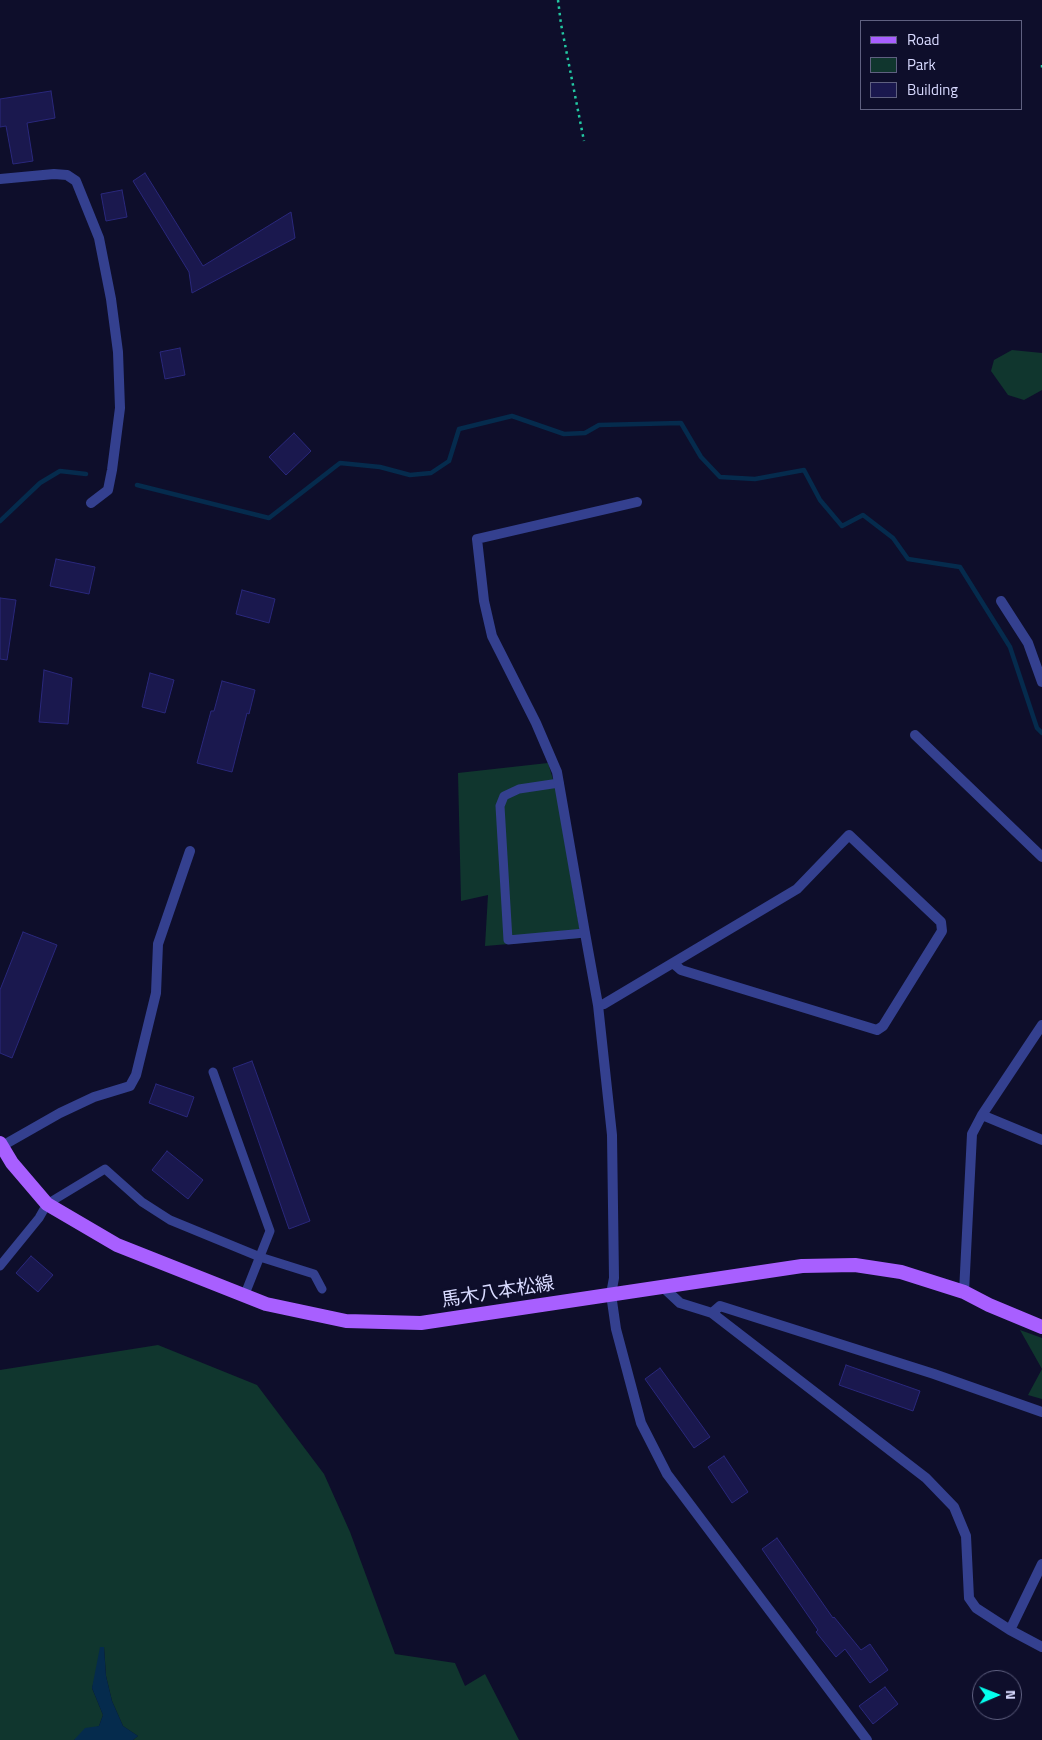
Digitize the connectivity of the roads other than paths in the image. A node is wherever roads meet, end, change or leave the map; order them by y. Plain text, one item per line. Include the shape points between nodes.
1 (0, 179) edge
2 (637, 502) dead end
3 (91, 503) dead end
4 (1001, 601) dead end
5 (1042, 682) edge
6 (915, 735) dead end
7 (559, 782) junction
8 (190, 851) dead end
9 (1042, 857) edge
10 (586, 933) junction
11 (673, 963) junction
12 (598, 1005) junction
13 (1042, 1025) edge
14 (214, 1072) dead end
15 (982, 1115) junction
16 (1042, 1140) edge
17 (1, 1145) edge
18 (47, 1204) junction
19 (260, 1257) junction
20 (0, 1266) edge
21 (322, 1288) dead end
22 (664, 1288) junction
23 (964, 1292) junction
24 (245, 1294) junction
25 (611, 1294) junction
26 (712, 1313) junction
27 (1042, 1327) edge
28 (1042, 1412) edge
29 (1042, 1564) edge
30 (1010, 1630) junction
31 (1042, 1647) edge
32 (867, 1740) edge

1 - 3 street via 68,175 76,181 99,238 118,352 120,408 108,490
2 - 7 street via 477,539 484,601 492,636 536,723
4 - 5 street via 1028,643
6 - 9 street
7 - 10 street
7 - 10 lane via 519,789 504,796 500,806 508,940
8 - 17 street via 158,944 156,992 136,1075 130,1086 94,1097
10 - 12 street
11 - 11 street via 797,889 849,835 941,922 942,931 883,1026 877,1030 681,970
11 - 12 street
12 - 25 street via 612,1135 614,1278
13 - 15 street
14 - 19 lane via 270,1231
15 - 16 street
15 - 23 street via 972,1134
17 - 18 main road, 馬木八本松線 via 12,1164
18 - 19 lane via 105,1169 142,1202 170,1220
18 - 20 lane
18 - 24 main road, 馬木八本松線 via 117,1245
19 - 21 lane via 314,1274
19 - 24 lane
22 - 23 main road, 馬木八本松線 via 802,1266 855,1264 902,1272
22 - 25 main road, 馬木八本松線
22 - 26 street via 680,1303
23 - 27 main road, 馬木八本松線
24 - 25 main road, 馬木八本松線 via 266,1304 346,1321 421,1324
25 - 32 street via 616,1329 641,1423 667,1474
26 - 28 street via 720,1306
26 - 30 street via 926,1478 954,1507 966,1536 969,1598 976,1608
29 - 30 street
30 - 31 street

